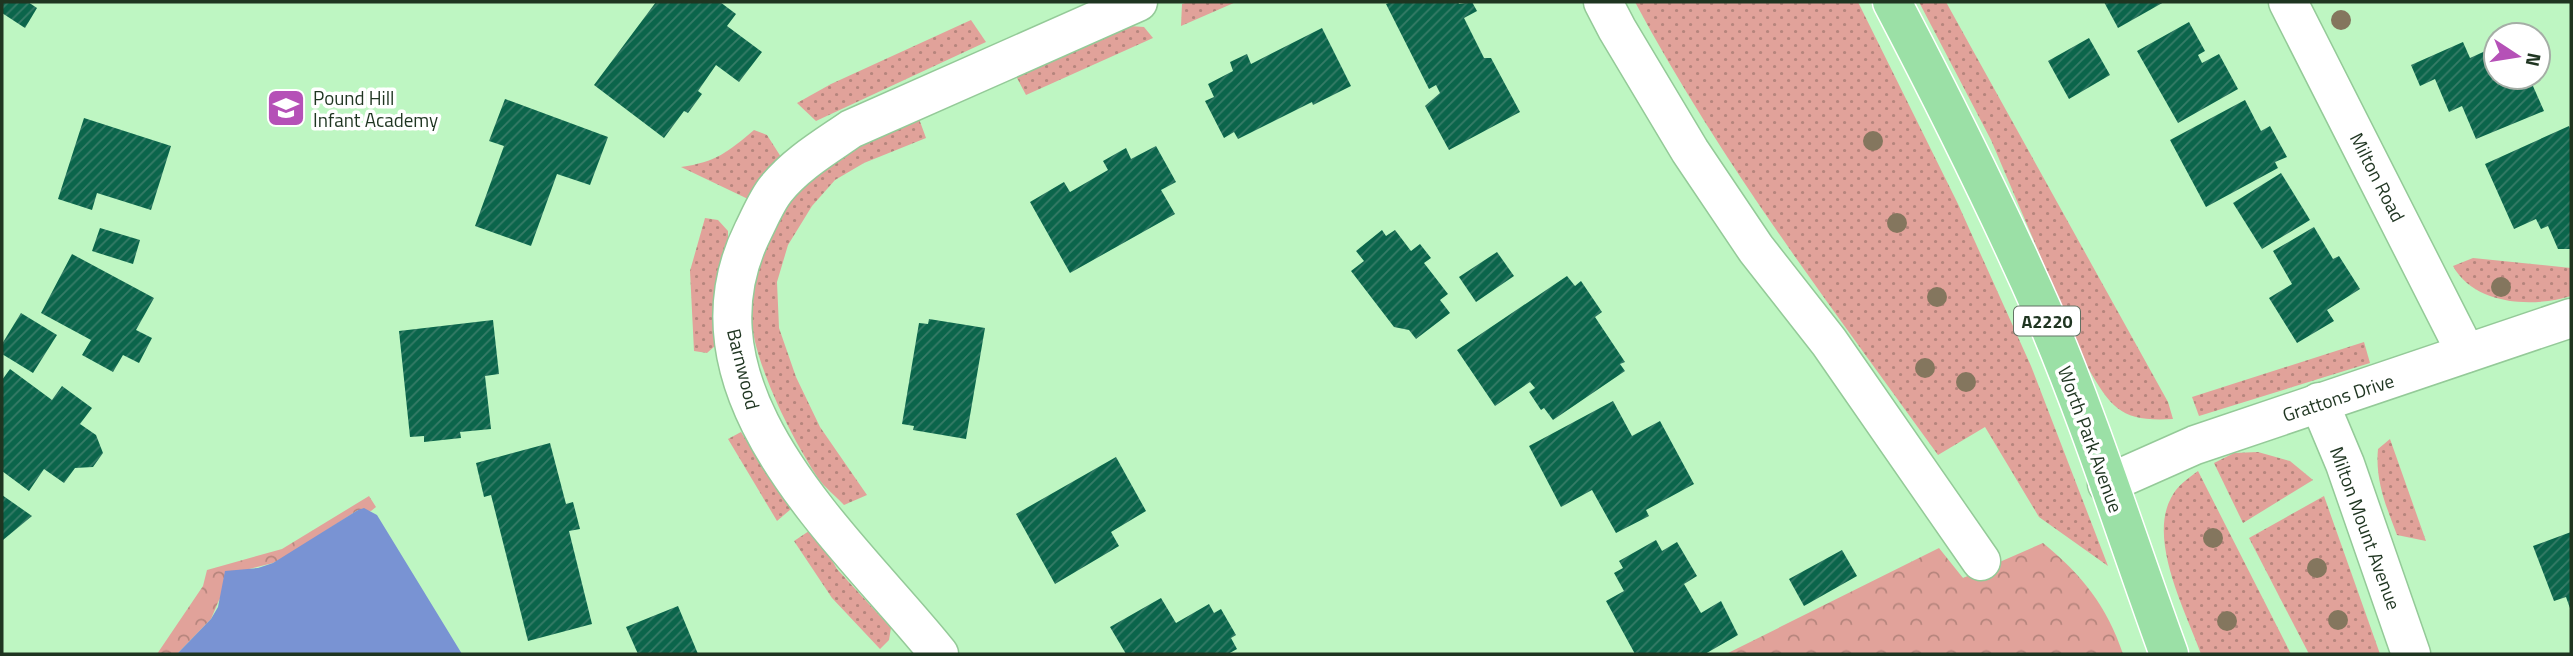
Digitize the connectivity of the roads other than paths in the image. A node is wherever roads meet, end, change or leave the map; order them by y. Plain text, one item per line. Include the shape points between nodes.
1 (1138, 2) edge
2 (1603, 2) edge
3 (1892, 2) edge
4 (2288, 2) edge
5 (2571, 318) edge
6 (2466, 353) junction
7 (2319, 402) junction
8 (2108, 484) junction
9 (1982, 561) dead end
10 (939, 654) edge
11 (2169, 654) edge
12 (2411, 654) edge

1 - 10 street, Barnwood via 851,129 809,158 776,189 743,252 732,320 743,380 757,418 818,512
2 - 9 street via 1734,216 1829,342
3 - 8 main road, Worth Park Avenue / A2220 via 1954,120 2045,317
4 - 6 street, Milton Road
5 - 6 street, Grattons Drive
6 - 7 street, Grattons Drive
7 - 8 street, Grattons Drive via 2195,445
7 - 12 street, Milton Mount Avenue
8 - 11 main road, Worth Park Avenue / A2220

